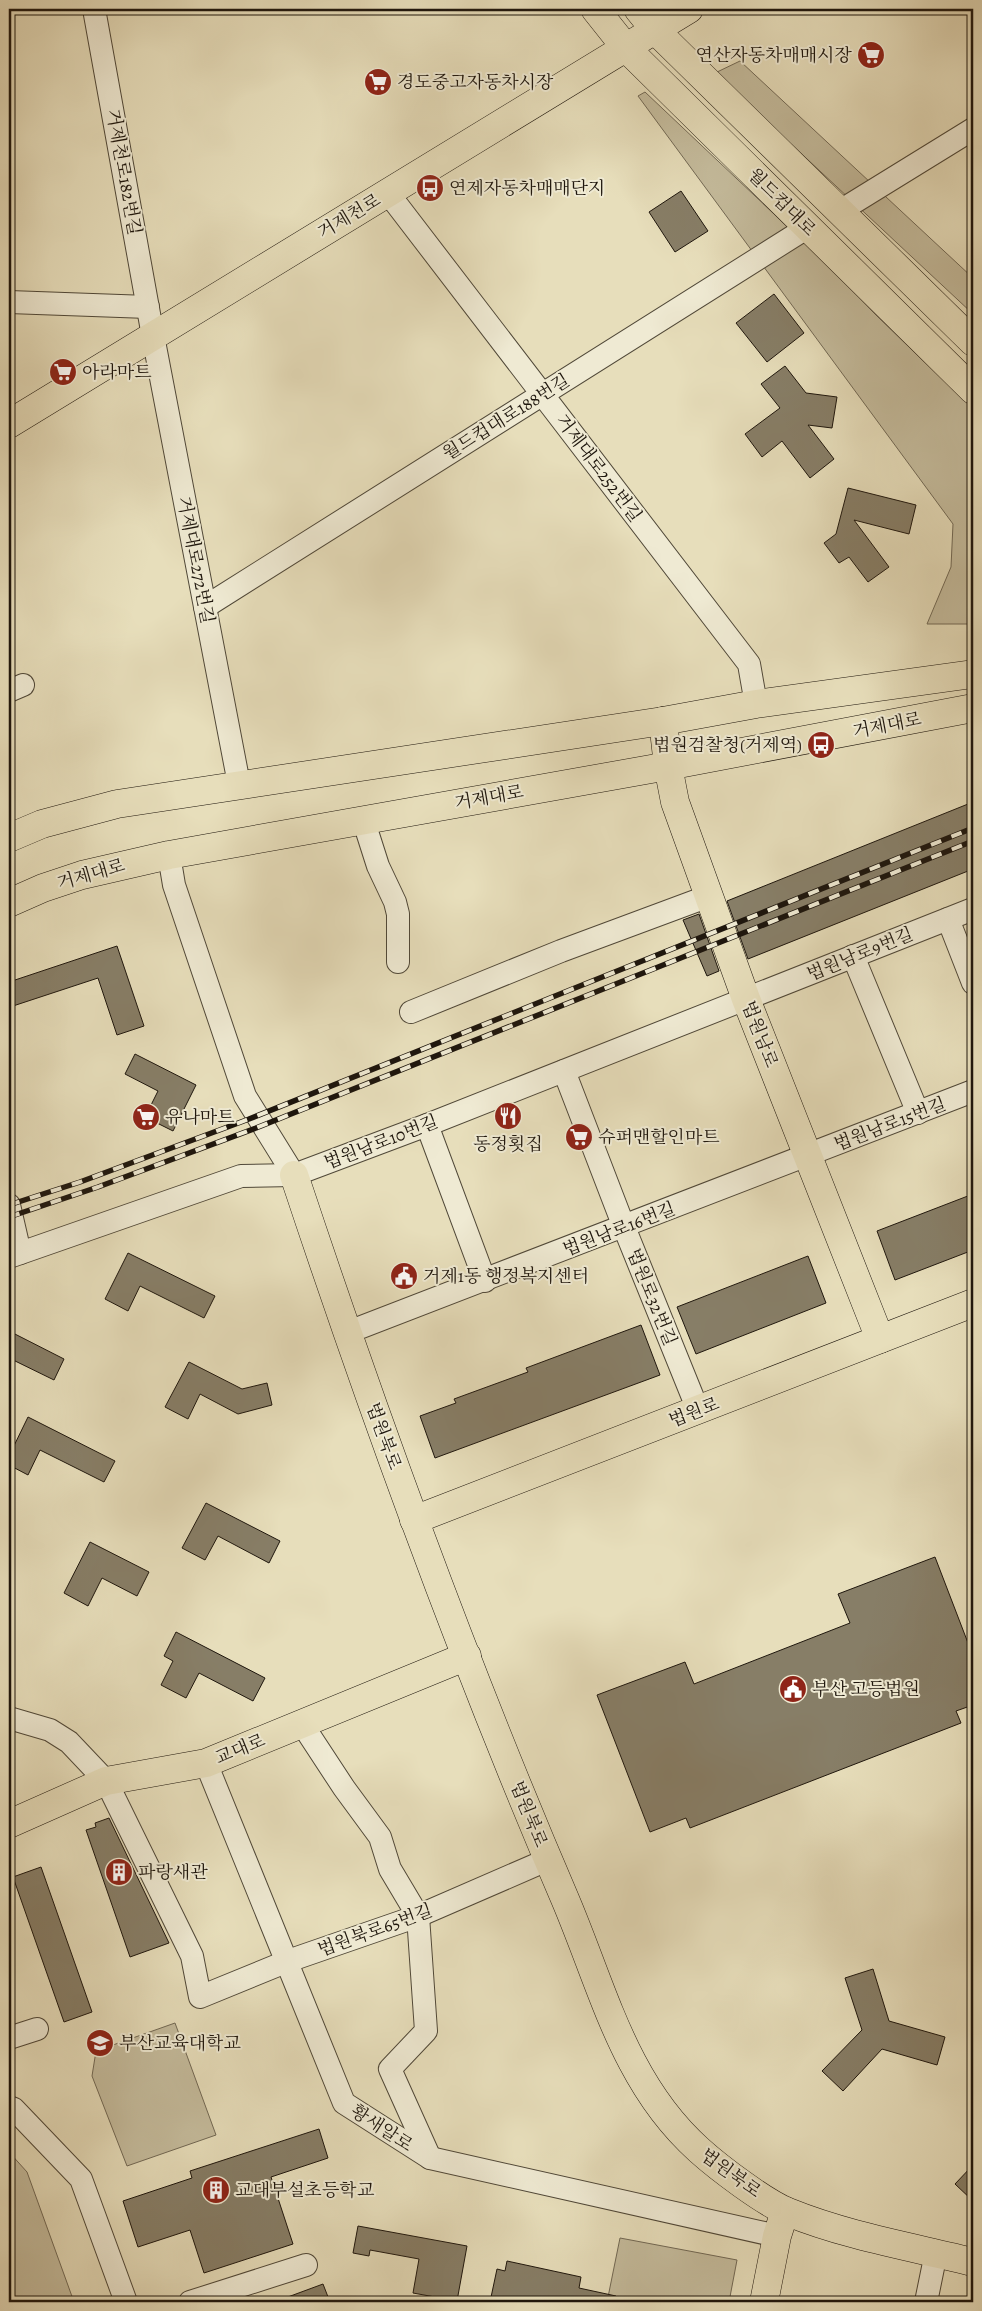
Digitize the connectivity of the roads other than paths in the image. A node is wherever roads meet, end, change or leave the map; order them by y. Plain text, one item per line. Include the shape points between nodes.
1 (94, 9) edge
2 (595, 9) edge
3 (638, 9) edge
4 (690, 9) edge
5 (655, 30) junction
6 (626, 48) junction
7 (973, 129) edge
8 (388, 193) junction
9 (840, 211) junction
10 (808, 227) junction
11 (9, 302) edge
12 (148, 307) junction
13 (154, 336) junction
14 (973, 342) edge
15 (973, 390) edge
16 (542, 394) junction
17 (9, 424) edge
18 (205, 607) junction
19 (973, 674) edge
20 (756, 704) junction
21 (973, 708) edge
22 (663, 721) junction
23 (668, 766) junction
24 (239, 784) junction
25 (363, 819) junction
26 (9, 838) edge
27 (168, 855) junction
28 (709, 896) junction
29 (9, 903) edge
30 (973, 909) edge
31 (948, 919) junction
32 (853, 956) junction
33 (398, 962) dead end
34 (973, 983) edge
35 (746, 999) junction
36 (411, 1012) dead end
37 (564, 1071) junction
38 (973, 1091) edge
39 (918, 1113) junction
40 (427, 1125) junction
41 (807, 1156) junction
42 (294, 1175) junction
43 (9, 1205) edge
44 (624, 1227) junction
45 (15, 1255) edge
46 (485, 1281) junction
47 (973, 1303) edge
48 (346, 1333) junction
49 (880, 1339) junction
50 (698, 1410) junction
51 (414, 1520) junction
52 (467, 1656) junction
53 (9, 1718) edge
54 (302, 1724) junction
55 (206, 1763) junction
56 (106, 1781) junction
57 (9, 1824) edge
58 (548, 1860) junction
59 (418, 1916) junction
60 (288, 1961) junction
61 (37, 2029) dead end
62 (9, 2038) edge
63 (9, 2107) edge
64 (430, 2158) junction
65 (781, 2224) junction
66 (936, 2253) junction
67 (973, 2262) edge
68 (306, 2265) dead end
69 (126, 2302) edge
70 (190, 2302) edge
71 (764, 2302) edge
72 (926, 2302) edge

1 - 12 street, 거제천로182번길
2 - 6 main road, 월드컵대로
3 - 5 main road, 월드컵대로
4 - 5 main road, 거제천로
5 - 6 main road, 거제천로
5 - 9 main road, 월드컵대로
6 - 8 main road, 거제천로
6 - 10 main road, 월드컵대로
7 - 9 street
8 - 13 main road, 거제천로
8 - 16 street, 거제대로252번길
9 - 14 main road, 월드컵대로
10 - 15 main road, 월드컵대로
10 - 16 street, 월드컵대로188번길
11 - 12 street
12 - 13 street, 거제천로182번길
13 - 17 main road, 거제천로
13 - 18 street, 거제대로272번길
16 - 18 street, 월드컵대로188번길
16 - 20 street, 거제대로252번길 via 749,664
18 - 24 street, 거제대로272번길
19 - 20 main road, 거제대로
20 - 22 main road, 거제대로
21 - 23 main road, 거제대로
22 - 23 main road, 법원남로
22 - 24 main road, 거제대로
23 - 25 main road, 거제대로
23 - 28 main road, 법원남로 via 675,802
24 - 26 main road, 거제대로 via 108,806 42,824
25 - 27 main road, 거제대로
25 - 33 street via 398,914
27 - 29 main road, 거제대로 via 82,875
27 - 42 street via 174,885 245,1096
28 - 35 main road, 법원남로
28 - 36 street
30 - 31 street, 법원남로9번길
31 - 32 street, 법원남로9번길
31 - 34 street
32 - 35 street, 법원남로9번길
32 - 39 street
35 - 37 street, 법원남로10번길
35 - 41 main road, 법원남로
37 - 40 street, 법원남로10번길
37 - 44 street, 법원로32번길
38 - 39 street, 법원남로15번길
39 - 41 street, 법원남로15번길
40 - 42 street, 법원남로10번길
40 - 46 street
41 - 44 street, 법원남로16번길
41 - 49 main road, 법원남로
42 - 45 street, 법원남로10번길 via 241,1176
42 - 48 main road, 법원북로
43 - 45 street
44 - 46 street, 법원남로16번길
44 - 50 street, 법원로32번길
46 - 48 street, 법원남로16번길
47 - 49 main road, 법원로
48 - 51 main road, 법원북로
49 - 50 main road, 법원로
50 - 51 main road, 법원로
51 - 52 main road, 법원북로
52 - 54 main road, 교대로
52 - 58 main road, 법원북로
53 - 56 street via 50,1730 69,1742
54 - 55 main road, 교대로
54 - 59 street via 380,1837 390,1869
55 - 56 main road, 교대로
55 - 60 street, 황새알로
56 - 57 main road, 교대로
56 - 60 street, 법원북로65번길 via 192,1956 200,1997
58 - 59 street, 법원북로65번길
58 - 65 main road, 법원북로 via 629,2059 661,2111 698,2150 737,2180
59 - 60 street, 법원북로65번길
59 - 64 street via 426,2031 390,2069
60 - 64 street, 황새알로 via 344,2103
61 - 62 street
63 - 69 street via 81,2179
64 - 65 street, 황새알로
65 - 66 main road, 법원북로 via 837,2228
65 - 71 main road
66 - 67 main road, 법원북로
66 - 72 street
68 - 70 street

